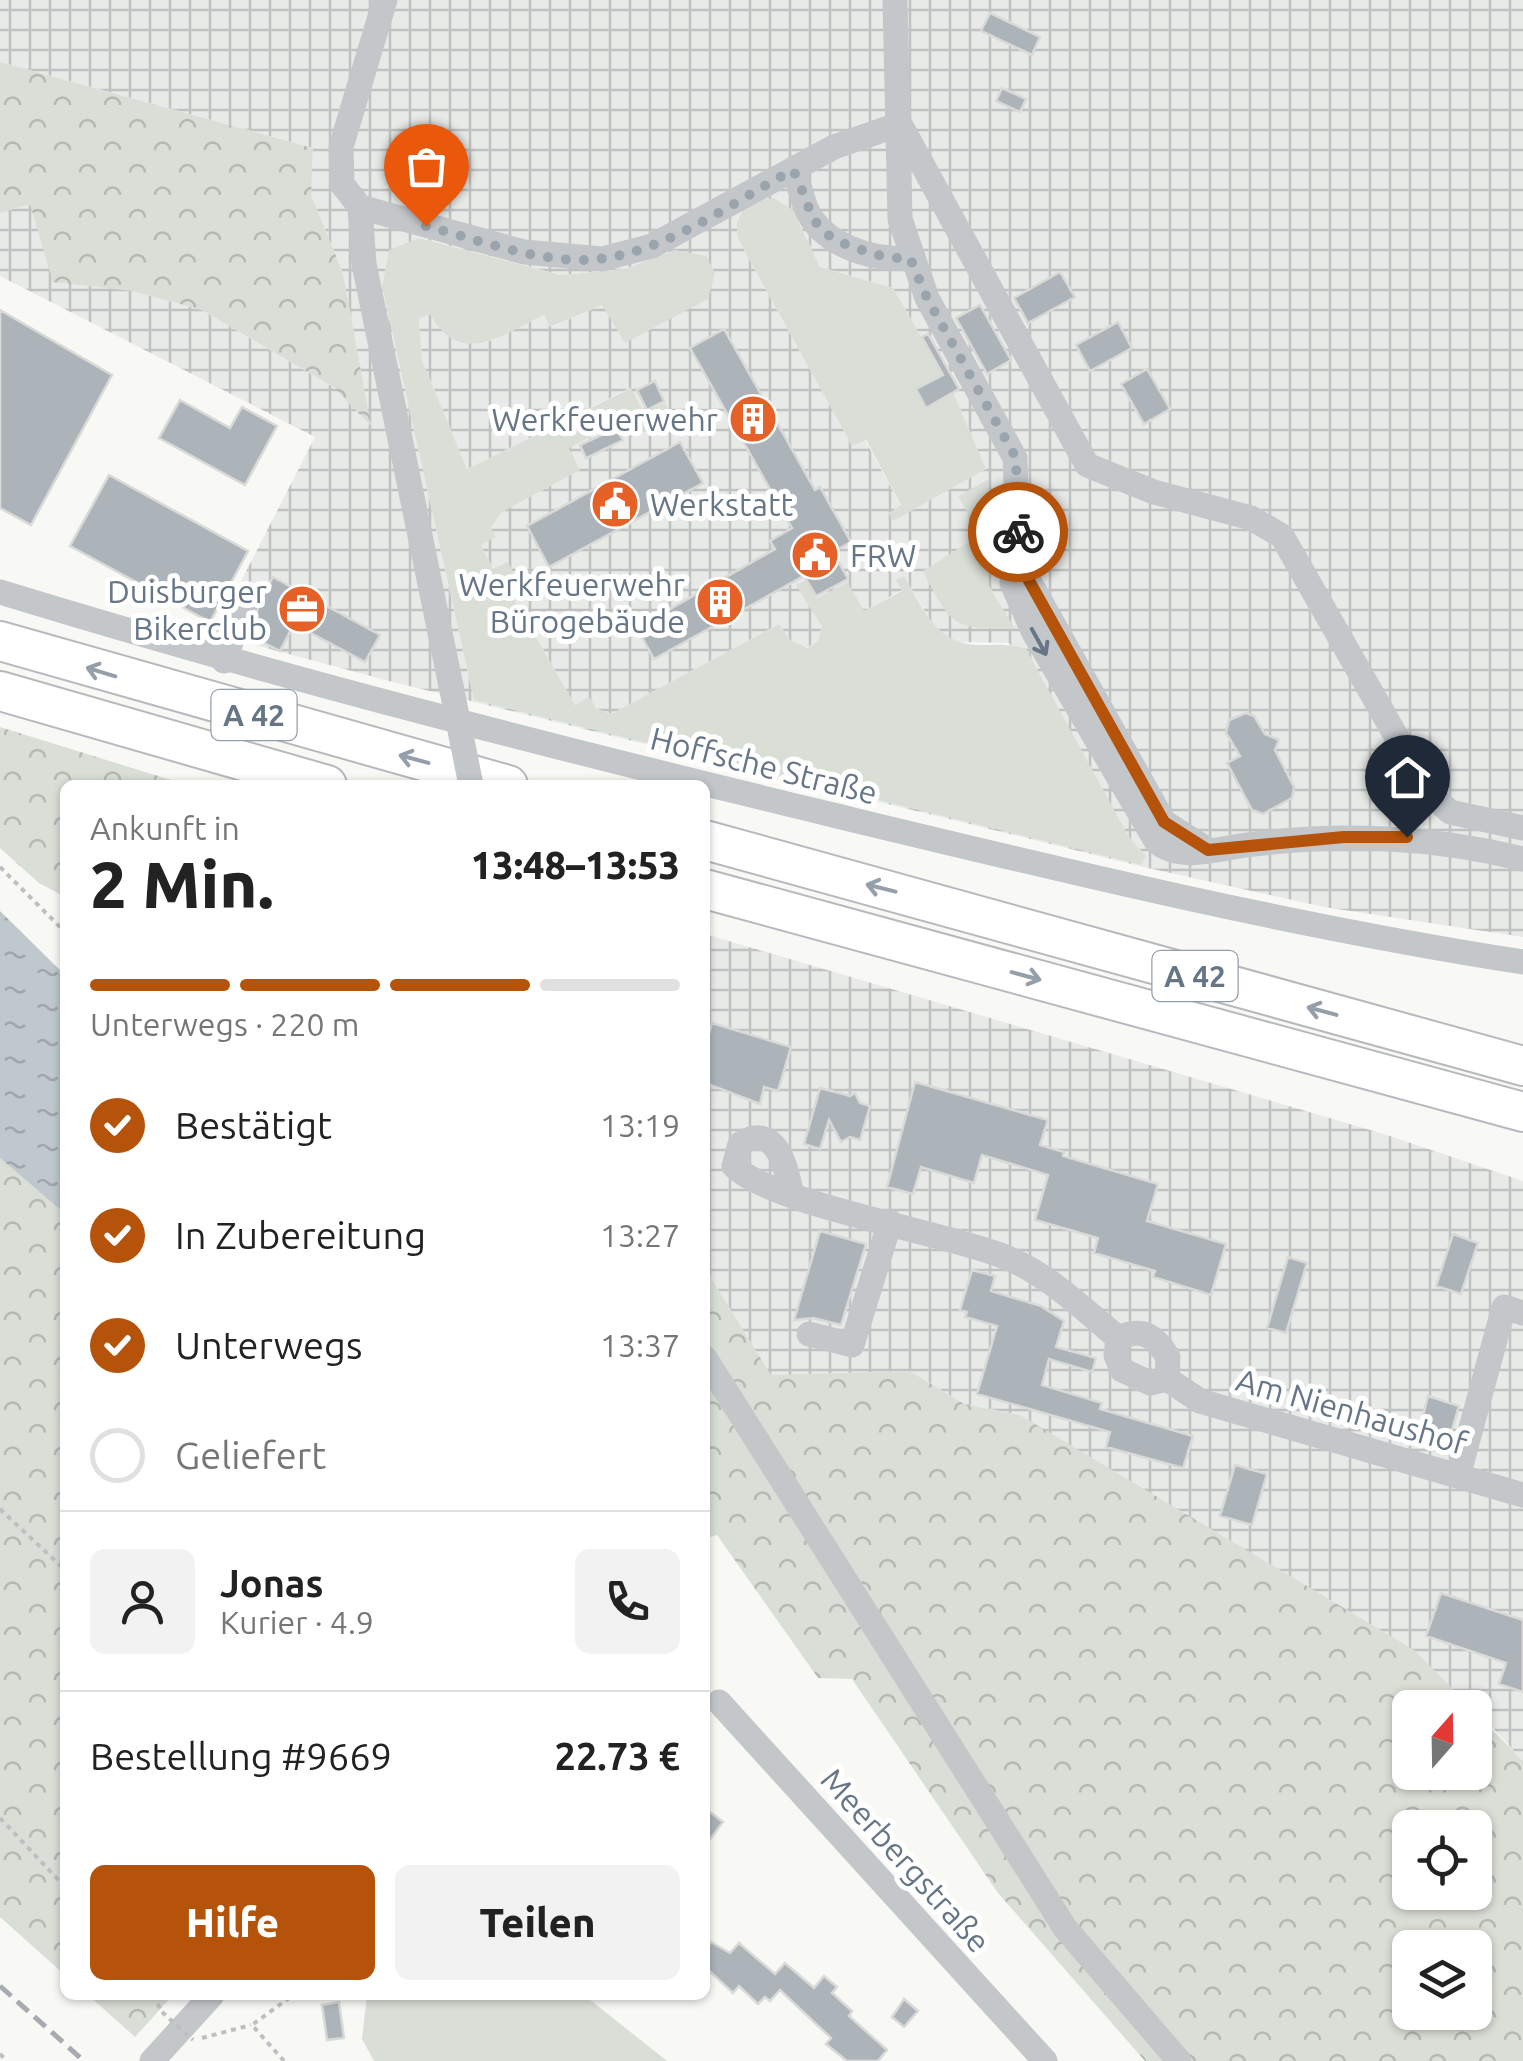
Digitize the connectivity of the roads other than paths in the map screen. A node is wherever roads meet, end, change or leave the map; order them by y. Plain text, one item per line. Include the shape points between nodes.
1 (385, 0) edge
2 (896, 0) edge
3 (900, 124) junction
4 (793, 170) junction
5 (360, 207) junction
6 (910, 258) junction
7 (0, 592) edge
8 (246, 605) dead end
9 (0, 641) edge
10 (224, 661) junction
11 (0, 691) edge
12 (310, 780) edge
13 (470, 780) edge
14 (490, 780) edge
15 (687, 780) edge
16 (710, 785) edge
17 (1450, 812) junction
18 (1520, 827) edge
19 (710, 841) edge
20 (1446, 842) junction
21 (1522, 859) edge
22 (710, 889) edge
23 (1523, 962) edge
24 (1416, 1036) junction
25 (1523, 1047) edge
26 (1353, 1066) junction
27 (1523, 1066) edge
28 (1523, 1112) edge
29 (1523, 1139) edge
30 (792, 1196) dead end
31 (890, 1222) junction
32 (1523, 1312) edge
33 (809, 1334) dead end
34 (1118, 1338) junction
35 (710, 1366) edge
36 (1168, 1378) junction
37 (1458, 1476) junction
38 (1523, 1495) edge
39 (719, 1702) dead end
40 (207, 2000) edge
41 (152, 2061) edge
42 (1045, 2061) edge
43 (1179, 2061) edge

1 - 5 street via 339,164 342,184
2 - 3 street
3 - 4 street
3 - 6 street via 898,202
3 - 17 street via 1088,464 1154,492 1252,518 1282,536 1428,792
4 - 5 street via 652,246 602,259 524,252
4 - 6 street via 807,210 832,241
5 - 13 street, bridge via 364,264
6 -> 20 street via 1016,458 1014,554 1164,822 1208,850 1378,836
7 - 10 street, Hoffsche Straße
8 - 10 street
14 -> 9 highway, A 42
10 - 15 street, Hoffsche Straße
11 - 12 highway, A 42
16 - 23 street, Hoffsche Straße via 1170,896
17 - 18 street
17 - 20 street
18 - 21 street
24 -> 19 highway, A 42
20 - 21 street
22 -> 26 highway, A 42
24 - 25 highway
24 - 27 highway, A 42
26 - 28 highway, A 42
26 - 29 highway via 1422,1108
30 - 31 street, Am Nienhaushof
31 - 33 street via 852,1345
31 - 34 street, Am Nienhaushof via 1001,1255 1043,1276
32 - 37 street via 1504,1307
34 - 36 street, Am Nienhaushof via 1122,1370 1150,1383
34 - 36 street, Am Nienhaushof via 1134,1331 1160,1343
35 - 43 street via 1065,1928
36 - 37 street, Am Nienhaushof via 1200,1401
37 - 38 street, Am Nienhaushof
39 - 42 street, Meerbergstraße
40 - 41 street

